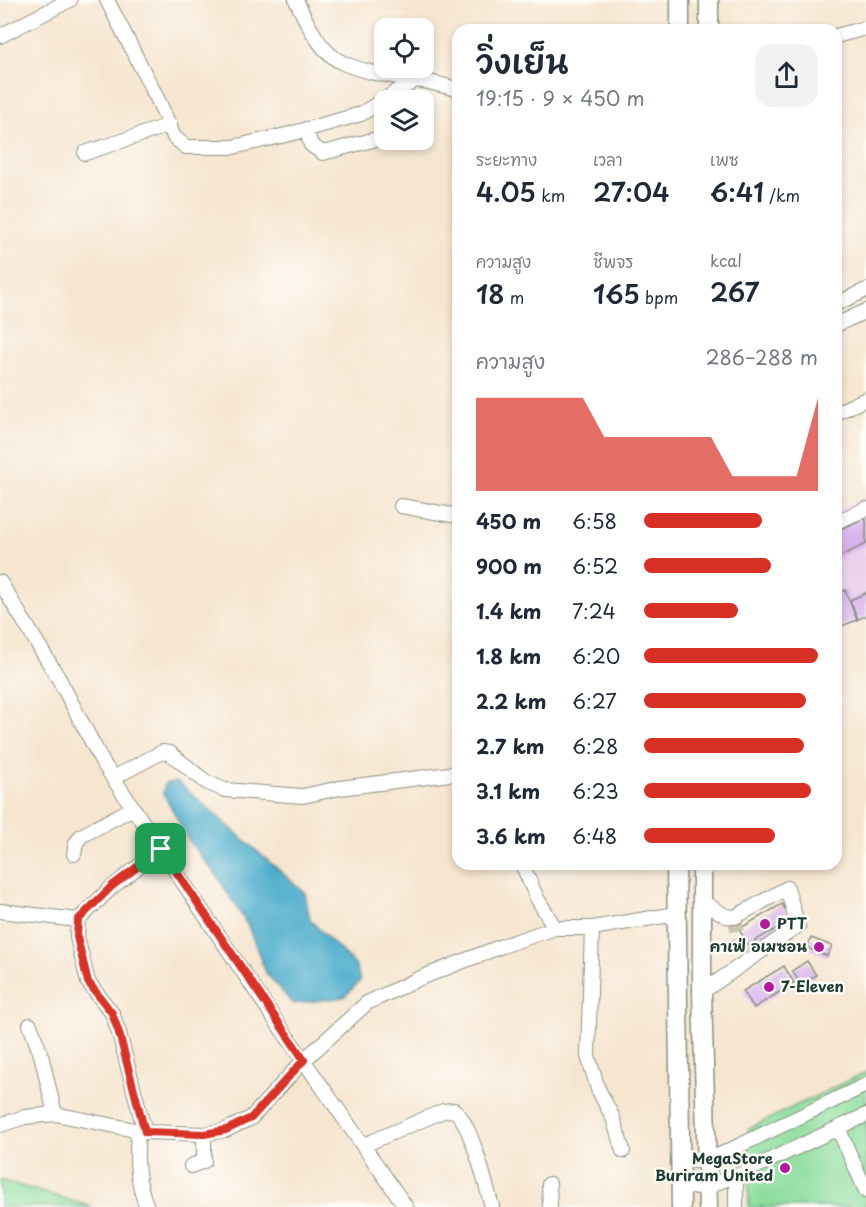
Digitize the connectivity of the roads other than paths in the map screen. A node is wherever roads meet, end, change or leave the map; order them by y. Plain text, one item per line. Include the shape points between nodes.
1 (70, 0) edge
2 (107, 0) edge
3 (296, 0) edge
4 (680, 0) edge
5 (709, 0) edge
6 (47, 5) edge
7 (680, 24) edge
8 (709, 24) edge
9 (866, 28) edge
10 (842, 34) edge
11 (0, 36) edge
12 (417, 79) junction
13 (452, 88) edge
14 (403, 90) edge
15 (374, 107) edge
16 (170, 125) junction
17 (306, 129) junction
18 (374, 140) edge
19 (85, 153) dead end
20 (866, 290) edge
21 (842, 301) edge
22 (866, 311) edge
23 (842, 322) edge
24 (866, 399) edge
25 (842, 410) edge
26 (401, 506) dead end
27 (866, 508) edge
28 (452, 515) edge
29 (842, 519) edge
30 (0, 582) edge
31 (452, 774) edge
32 (117, 775) junction
33 (133, 808) junction
34 (161, 849) junction
35 (74, 854) dead end
36 (525, 870) edge
37 (676, 870) edge
38 (702, 870) edge
39 (701, 901) junction
40 (0, 911) edge
41 (676, 914) junction
42 (78, 920) junction
43 (555, 928) junction
44 (592, 928) junction
45 (702, 992) junction
46 (30, 1025) dead end
47 (304, 1060) junction
48 (866, 1085) edge
49 (55, 1114) junction
50 (866, 1115) edge
51 (0, 1125) edge
52 (838, 1128) junction
53 (141, 1131) junction
54 (204, 1134) junction
55 (364, 1145) junction
56 (623, 1151) dead end
57 (681, 1161) junction
58 (707, 1161) junction
59 (191, 1166) dead end
60 (736, 1176) junction
61 (549, 1184) dead end
62 (708, 1186) junction
63 (681, 1188) junction
64 (866, 1191) edge
65 (147, 1207) edge
66 (406, 1207) edge
67 (492, 1207) edge
68 (550, 1207) edge
69 (681, 1207) edge
70 (708, 1207) edge
71 (736, 1207) edge

1 - 6 street
2 - 16 street
3 - 12 street via 324,48 342,62
4 - 7 main road
5 - 8 main road
6 - 11 street
9 - 10 street
12 - 13 street
12 - 14 street
15 - 17 street
16 - 17 street via 174,137 186,147 233,147
16 - 19 street
17 - 18 street via 310,145 323,153
20 - 21 street
22 - 23 street
24 - 25 street
26 - 28 street
27 - 29 street
30 - 32 street via 59,679 103,763
31 - 32 street via 303,796 225,790 206,782 171,753 162,752
32 - 33 street
33 - 34 street
33 - 35 street via 81,836
34 - 42 street via 112,886
34 - 47 street
36 - 43 street
37 - 41 main road
38 - 39 main road
39 - 45 main road
39 - 45 street via 735,917 787,888 798,926
40 - 42 street
41 - 44 street
41 - 57 main road
42 - 53 street via 77,937 88,982 112,1013
43 - 44 street
43 - 47 street via 428,975 367,1004
44 - 56 street via 588,1056
45 - 58 main road
46 - 49 street
47 - 54 street via 251,1118 226,1130
47 - 55 street
48 - 58 street
49 - 51 street via 25,1116
49 - 53 street
50 - 52 street
52 - 60 street
52 - 64 street
53 - 54 street
53 - 65 street via 136,1161 139,1187
54 - 59 street via 204,1161
55 - 66 street
55 - 67 street via 443,1111 454,1110 473,1144
57 - 58 street
57 - 63 main road
58 - 62 main road
60 - 62 street
60 - 71 street
61 - 68 street
62 - 63 street
62 - 70 main road
63 - 69 main road

